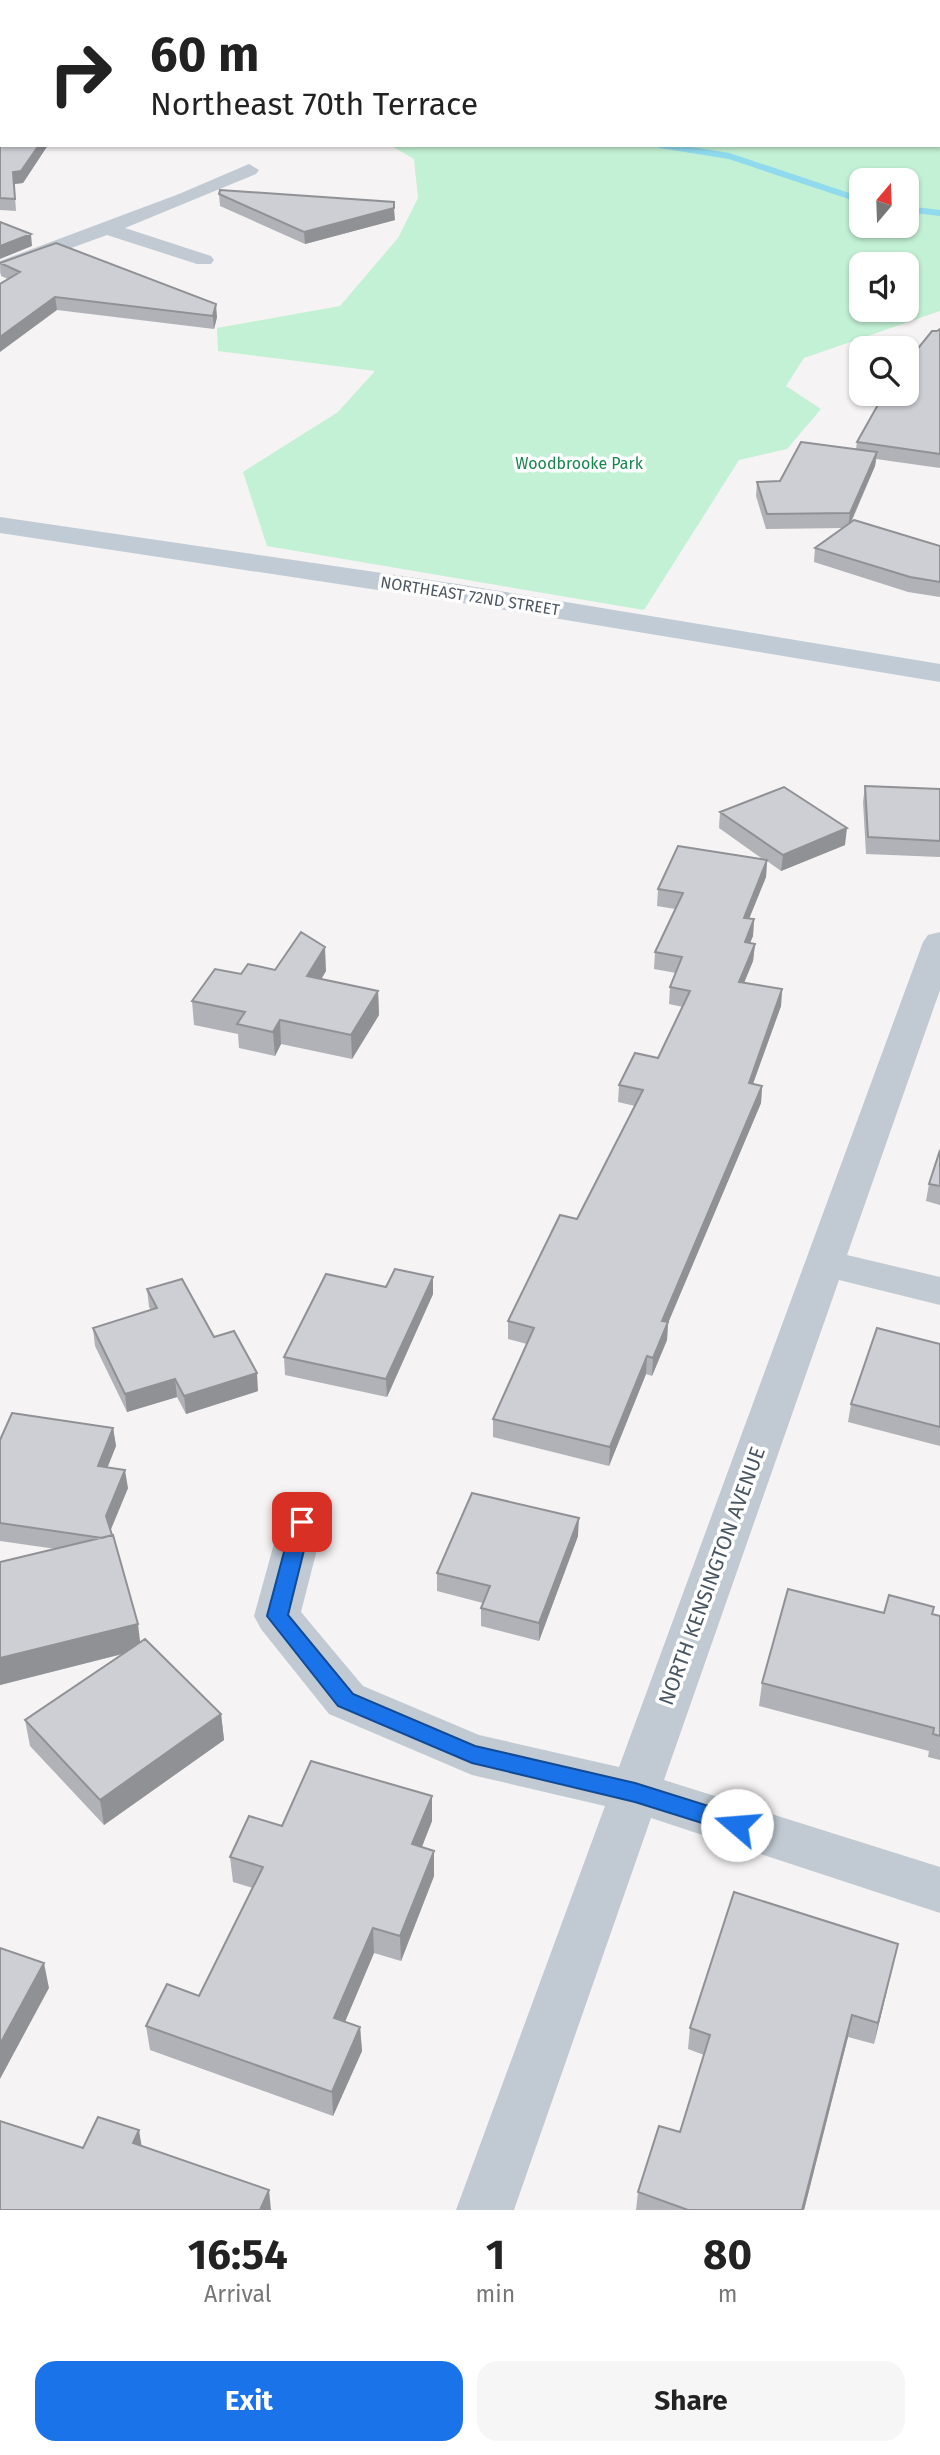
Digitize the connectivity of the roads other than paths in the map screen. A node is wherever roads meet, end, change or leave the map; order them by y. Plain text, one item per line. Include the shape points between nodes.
1 (249, 170) dead end
2 (106, 228) junction
3 (204, 260) dead end
4 (0, 268) edge
5 (0, 525) edge
6 (940, 673) edge
7 (940, 942) edge
8 (823, 1263) junction
9 (940, 1291) edge
10 (302, 1522) dead end
11 (635, 1793) junction
12 (940, 1890) edge
13 (485, 2210) edge

1 - 2 street
2 - 3 street
2 - 4 street
5 - 6 main road, NORTHEAST 72ND STREET via 457,593
7 - 8 street, NORTH KENSINGTON AVENUE
8 - 9 street
8 - 11 street, NORTH KENSINGTON AVENUE
10 - 11 street via 277,1616 346,1700 472,1754
11 - 12 street
11 - 13 street, NORTH KENSINGTON AVENUE

